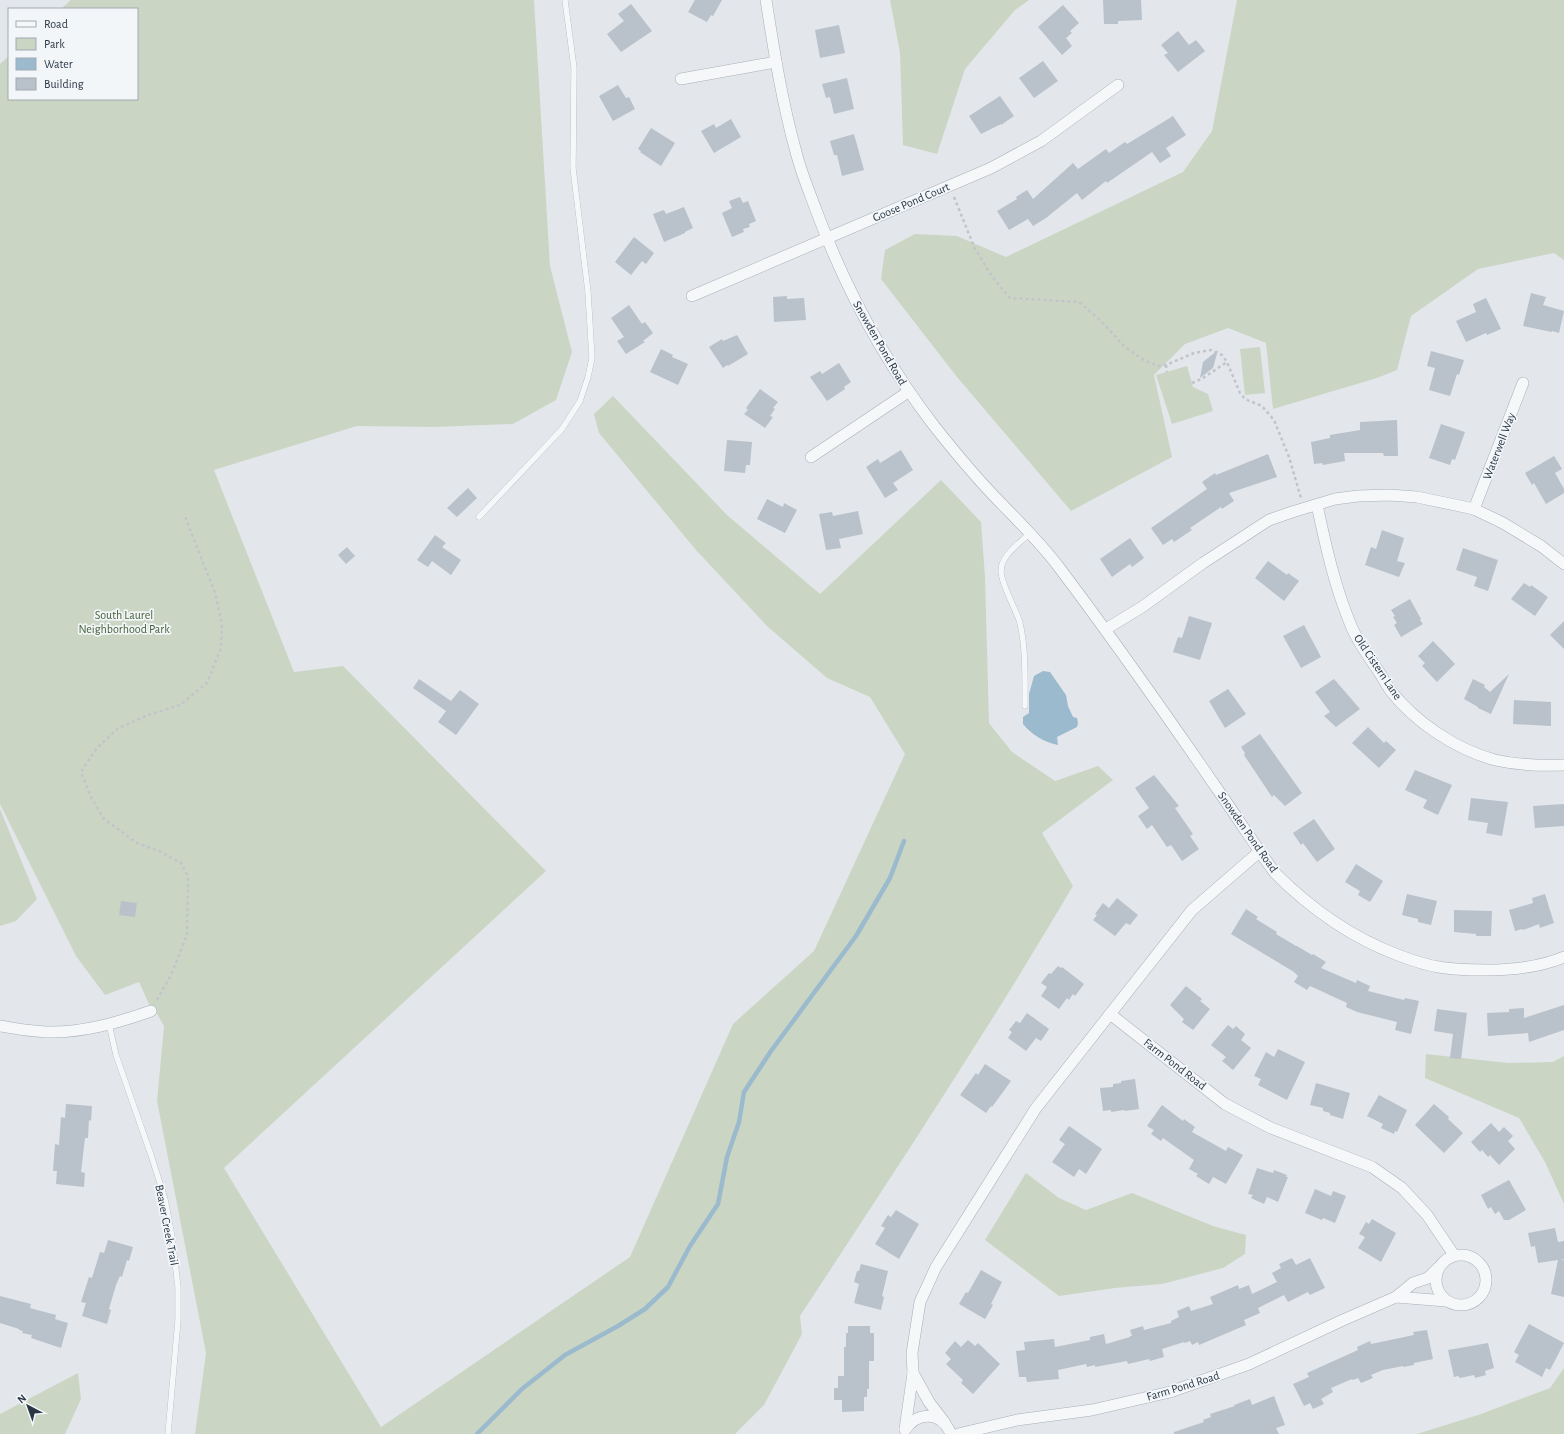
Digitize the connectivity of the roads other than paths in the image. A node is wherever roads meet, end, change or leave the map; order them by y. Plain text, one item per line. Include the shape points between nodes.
1 (566, 0) edge
2 (766, 0) edge
3 (776, 62) junction
4 (681, 79) dead end
5 (1118, 85) dead end
6 (826, 238) junction
7 (692, 296) dead end
8 (1523, 383) dead end
9 (908, 392) junction
10 (811, 457) dead end
11 (1317, 505) junction
12 (1474, 509) junction
13 (478, 517) dead end
14 (1030, 533) junction
15 (1564, 564) edge
16 (1106, 629) junction
17 (1025, 706) dead end
18 (1564, 765) edge
19 (1260, 852) junction
20 (1564, 957) edge
21 (151, 1011) road end
22 (1110, 1014) junction
23 (109, 1024) junction
24 (0, 1026) edge
25 (1454, 1256) junction
26 (1440, 1266) junction
27 (1396, 1297) junction
28 (1446, 1301) junction
29 (913, 1373) junction
30 (944, 1423) junction
31 (904, 1432) edge
32 (168, 1434) edge
33 (951, 1434) edge
34 (958, 1434) edge

1 - 13 lane via 574,68 573,168 588,292 592,358 580,401 572,416
2 - 3 street, Snowden Pond Road
3 - 4 street
3 - 6 street, Snowden Pond Road via 796,154
5 - 6 street, Goose Pond Court via 1041,141 991,168
6 - 7 street, Goose Pond Court
6 - 9 street, Snowden Pond Road via 877,343
8 - 12 street, Waterwell Way
9 - 10 street
9 - 14 street, Snowden Pond Road via 962,460
11 - 12 street via 1335,499 1389,495 1417,496
11 - 16 street via 1269,520
11 - 18 street, Old Cistern Lane via 1330,566 1352,629 1362,649 1391,690 1410,711 1430,728 1468,750 1495,760 1518,764
12 - 15 street via 1541,546
14 - 16 street, Snowden Pond Road via 1057,563
14 - 17 lane via 1010,551 1001,571 1023,638
16 - 19 street, Snowden Pond Road
19 - 20 street, Snowden Pond Road via 1275,874 1325,917 1357,937 1407,958 1437,967 1501,970 1530,967
19 - 22 street via 1192,910
21 - 23 street
22 - 25 street, Farm Pond Road via 1225,1104 1270,1128 1372,1167 1402,1188 1427,1215
22 - 29 street via 1036,1108 936,1266 920,1302 912,1353
23 - 24 street via 46,1032
23 - 32 lane, Beaver Creek Trail via 116,1055 165,1200 172,1237 178,1287 178,1320
25 - 26 street, Farm Pond Road
25 - 28 street, Farm Pond Road via 1472,1257 1480,1264 1485,1272 1486,1285 1478,1298 1467,1305
26 - 27 street, Farm Pond Road via 1428,1278 1413,1283
26 - 28 street via 1435,1276 1436,1285
27 - 28 street, Farm Pond Road
27 - 34 street, Farm Pond Road via 1250,1364 1170,1392 1092,1410 1017,1420
29 - 30 street
29 - 31 street
30 - 31 street via 937,1418 926,1416 910,1422
30 - 33 street

